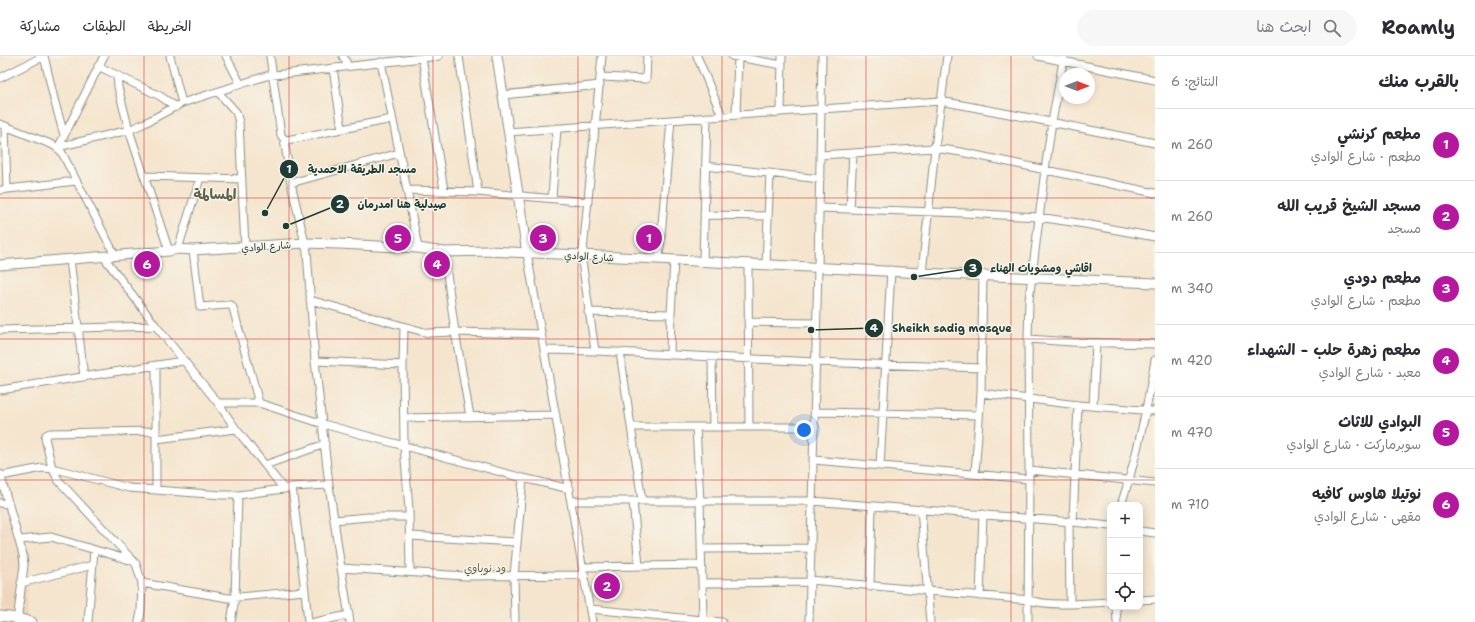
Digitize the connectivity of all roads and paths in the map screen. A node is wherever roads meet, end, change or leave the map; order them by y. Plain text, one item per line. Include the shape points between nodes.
1 (44, 56) edge
2 (104, 56) edge
3 (170, 56) edge
4 (226, 56) edge
5 (270, 56) edge
6 (343, 56) edge
7 (439, 56) edge
8 (459, 56) edge
9 (497, 56) edge
10 (602, 56) edge
11 (647, 56) edge
12 (697, 56) edge
13 (736, 56) edge
14 (782, 56) edge
15 (822, 56) edge
16 (947, 56) edge
17 (1038, 56) edge
18 (420, 58) edge
19 (1064, 59) edge
20 (365, 60) edge
21 (381, 62) junction
22 (782, 65) junction
23 (98, 66) junction
24 (348, 66) junction
25 (333, 68) junction
26 (117, 75) junction
27 (272, 75) junction
28 (600, 77) junction
29 (0, 78) edge
30 (1155, 80) edge
31 (240, 83) junction
32 (600, 85) junction
33 (218, 92) junction
34 (502, 96) junction
35 (941, 101) junction
36 (179, 105) junction
37 (821, 109) junction
38 (781, 112) junction
39 (736, 115) junction
40 (722, 116) junction
41 (707, 117) junction
42 (392, 119) junction
43 (671, 120) junction
44 (1052, 122) junction
45 (3, 125) edge
46 (596, 125) junction
47 (556, 128) junction
48 (342, 129) junction
49 (129, 130) junction
50 (508, 132) junction
51 (64, 135) junction
52 (284, 139) junction
53 (1155, 143) edge
54 (59, 147) junction
55 (934, 148) junction
56 (400, 153) junction
57 (853, 153) junction
58 (820, 156) junction
59 (3, 166) edge
60 (706, 166) junction
61 (1045, 170) junction
62 (770, 173) junction
63 (144, 176) junction
64 (200, 178) junction
65 (242, 179) junction
66 (820, 179) junction
67 (76, 181) junction
68 (291, 182) junction
69 (4, 189) edge
70 (407, 190) junction
71 (444, 190) junction
72 (478, 192) junction
73 (1155, 193) edge
74 (518, 195) junction
75 (552, 198) junction
76 (588, 202) junction
77 (819, 208) junction
78 (850, 209) junction
79 (928, 212) junction
80 (704, 215) junction
81 (768, 216) junction
82 (1038, 217) junction
83 (1155, 237) edge
84 (305, 243) junction
85 (245, 247) junction
86 (418, 248) junction
87 (173, 250) junction
88 (193, 250) junction
89 (444, 252) junction
90 (527, 253) junction
91 (115, 255) junction
92 (582, 255) junction
93 (104, 256) junction
94 (70, 259) junction
95 (659, 259) junction
96 (674, 260) junction
97 (703, 262) junction
98 (748, 263) junction
99 (766, 264) junction
100 (0, 265) edge
101 (818, 267) junction
102 (892, 270) junction
103 (922, 273) junction
104 (983, 275) junction
105 (1032, 277) junction
106 (1155, 283) edge
107 (310, 300) junction
108 (588, 312) junction
109 (670, 314) junction
110 (748, 322) junction
111 (816, 323) junction
112 (156, 326) junction
113 (404, 327) junction
114 (78, 328) junction
115 (0, 330) edge
116 (455, 332) junction
117 (541, 334) junction
118 (1028, 339) junction
119 (1096, 343) junction
120 (1155, 344) edge
121 (544, 350) junction
122 (595, 351) junction
123 (620, 352) junction
124 (670, 355) junction
125 (712, 357) junction
126 (748, 359) junction
127 (315, 360) junction
128 (1155, 360) edge
129 (183, 361) junction
130 (815, 362) junction
131 (885, 364) junction
132 (156, 365) junction
133 (403, 365) junction
134 (982, 368) junction
135 (84, 377) junction
136 (0, 390) edge
137 (981, 393) junction
138 (1028, 400) junction
139 (218, 403) junction
140 (259, 403) junction
141 (1078, 405) junction
142 (1093, 406) junction
143 (1147, 411) junction
144 (1155, 411) edge
145 (814, 412) junction
146 (883, 413) junction
147 (556, 415) junction
148 (979, 415) junction
149 (470, 416) junction
150 (404, 418) junction
151 (323, 424) junction
152 (632, 427) junction
153 (696, 427) junction
154 (714, 427) junction
155 (749, 427) junction
156 (814, 427) junction
157 (236, 429) junction
158 (156, 431) junction
159 (156, 439) junction
160 (325, 444) junction
161 (404, 446) junction
162 (814, 460) junction
163 (265, 465) junction
164 (880, 466) junction
165 (52, 468) junction
166 (1029, 470) junction
167 (975, 474) junction
168 (1075, 474) junction
169 (0, 475) edge
170 (523, 478) junction
171 (1029, 479) junction
172 (1129, 480) junction
173 (1155, 482) edge
174 (329, 485) junction
175 (292, 487) junction
176 (284, 489) junction
177 (570, 489) junction
178 (156, 490) junction
179 (238, 495) junction
180 (572, 501) junction
181 (633, 501) junction
182 (642, 501) junction
183 (812, 501) junction
184 (700, 502) junction
185 (1122, 502) edge
186 (0, 503) edge
187 (9, 504) junction
188 (872, 506) junction
189 (921, 509) junction
190 (983, 514) junction
191 (409, 517) junction
192 (1029, 518) junction
193 (334, 520) junction
194 (1071, 521) junction
195 (1107, 526) edge
196 (1143, 531) edge
197 (1155, 533) edge
198 (410, 536) junction
199 (20, 540) junction
200 (516, 542) junction
201 (811, 548) junction
202 (701, 549) junction
203 (94, 550) junction
204 (133, 561) junction
205 (93, 565) junction
206 (701, 565) junction
207 (583, 566) junction
208 (640, 566) junction
209 (341, 568) junction
210 (410, 572) junction
211 (585, 575) junction
212 (514, 576) junction
213 (810, 581) junction
214 (22, 583) junction
215 (142, 583) junction
216 (702, 583) junction
217 (870, 587) junction
218 (305, 591) junction
219 (928, 591) junction
220 (980, 596) junction
221 (235, 598) junction
222 (1028, 600) junction
223 (1143, 600) edge
224 (1155, 600) edge
225 (1107, 602) edge
226 (1070, 604) junction
227 (591, 609) junction
228 (1116, 610) edge
229 (0, 616) edge
230 (350, 619) edge
231 (17, 620) edge
232 (698, 620) edge
233 (32, 622) edge
234 (88, 622) edge
235 (139, 622) edge
236 (232, 622) edge
237 (308, 622) edge
238 (316, 622) edge
239 (515, 622) edge
240 (592, 622) edge
241 (722, 622) edge
242 (809, 622) edge
243 (930, 622) edge
244 (1028, 622) edge
245 (1117, 622) edge

1 - 29 street
1 - 51 street
2 - 23 street
3 - 36 street
4 - 31 street
5 - 27 street
6 - 24 street
7 - 18 street
8 - 72 street
9 - 34 main road
10 - 28 street
11 - 28 street via 646,79
12 - 40 street
13 - 22 street
13 - 39 street
14 - 22 street
15 - 37 street
16 - 35 street
17 - 19 street
18 - 21 street
18 - 71 street
19 - 30 street
19 - 44 street
20 - 21 street
20 - 24 street
21 - 42 street
22 - 38 street
23 - 26 street
23 - 51 street
24 - 25 street
25 - 27 street
25 - 48 street
26 - 36 street
26 - 49 street
27 - 31 street
27 - 52 street via 281,135
28 - 32 street
31 - 33 street
32 - 34 street
32 - 46 street
33 - 36 street
33 - 65 street via 238,116
34 - 50 main road
35 - 37 street
35 - 44 street
35 - 55 street
36 - 49 street
37 - 38 street
37 - 58 street
38 - 39 street
39 - 40 street
40 - 41 street
41 - 43 street
41 - 60 street
42 - 48 street
42 - 56 street
43 - 46 street
43 - 95 street
44 - 53 street
44 - 61 street
45 - 54 street
45 - 59 street
46 - 47 street
46 - 76 street
47 - 50 street
47 - 75 street
48 - 52 street
49 - 54 street
49 - 63 street
50 - 74 main road
51 - 54 street
52 - 68 street
54 - 67 street
55 - 57 street
55 - 61 street
55 - 79 street
56 - 68 street
56 - 70 street
57 - 58 street
57 - 78 street
58 - 66 street
59 - 69 street
60 - 62 street
60 - 80 street
61 - 73 street
61 - 82 street
62 - 66 street
62 - 81 street
63 - 64 street
63 - 87 street
64 - 65 street
64 - 87 street
65 - 85 street
66 - 77 street
67 - 69 street
67 - 91 street
68 - 84 street
70 - 71 street
70 - 86 street
71 - 72 street
72 - 74 street
74 - 75 street
74 - 90 main road
75 - 76 street
76 - 92 street
77 - 78 street
77 - 101 street
78 - 79 street
79 - 82 street
79 - 103 street
80 - 81 street
80 - 97 street
81 - 99 street
82 - 83 street
82 - 105 street
84 - 85 main road, شارع الوادي
84 - 86 main road, شارع الوادي
84 - 107 street
85 - 88 main road, شارع الوادي
86 - 89 main road, شارع الوادي
87 - 88 main road, شارع الوادي
87 - 91 main road, شارع الوادي
88 - 140 street via 200,307 231,305 233,308
89 - 90 main road, شارع الوادي
89 - 116 street
90 - 92 main road, شارع الوادي
90 - 117 street
91 - 93 main road, شارع الوادي
92 - 95 main road, شارع الوادي
92 - 108 street
93 - 94 main road, شارع الوادي
93 - 112 street
94 - 100 main road, شارع الوادي
94 - 114 street
95 - 96 main road, شارع الوادي
96 - 97 main road, شارع الوادي
96 - 109 street
97 - 98 main road, شارع الوادي
98 - 99 main road, شارع الوادي
98 - 110 street
99 - 101 main road, شارع الوادي
101 - 102 main road, شارع الوادي
101 - 111 street
102 - 103 main road, شارع الوادي
102 - 131 street
103 - 104 main road, شارع الوادي
104 - 105 main road, شارع الوادي
104 - 134 street
105 - 106 main road, شارع الوادي
105 - 118 street
107 - 113 street
107 - 127 street
108 - 109 street
108 - 122 street
109 - 124 street
110 - 111 street
110 - 126 street
111 - 130 street
112 - 114 street
112 - 129 street
113 - 116 street via 428,333
113 - 133 street
114 - 115 street
114 - 135 street
116 - 117 street
116 - 149 street
117 - 121 street
118 - 119 street
118 - 138 street
119 - 120 street
119 - 142 street
121 - 122 street
121 - 147 street
122 - 123 street
123 - 124 street
123 - 152 street
124 - 125 street
125 - 126 street
125 - 154 street
126 - 130 street
126 - 155 street
127 - 133 street
127 - 151 street
128 - 143 street
129 - 132 street
129 - 139 street
130 - 131 street
130 - 145 street
131 - 134 street
131 - 146 street
132 - 135 street
132 - 158 street
133 - 150 street
134 - 137 street
135 - 136 street
137 - 138 street
137 - 148 street
138 - 141 street
138 - 166 street
139 - 140 street
139 - 157 street
140 - 151 street
141 - 142 street
141 - 168 street
142 - 143 street
143 - 144 street
143 - 172 street
145 - 146 street
145 - 156 street
146 - 148 street
146 - 164 street
147 - 149 street
147 - 177 street
148 - 167 street
149 - 150 street
150 - 161 street
151 - 160 street
151 - 161 street
152 - 153 street
152 - 182 street
153 - 154 street
153 - 184 street
154 - 155 street
155 - 156 street
156 - 162 street
157 - 159 street
157 - 163 street
158 - 159 street
158 - 165 street via 48,434 46,438
159 - 178 street
160 - 163 street
160 - 174 street
161 - 170 street
161 - 191 street
162 - 164 street
162 - 183 street
163 - 176 street
164 - 167 street
165 - 169 street
165 - 178 street via 124,488
165 - 204 street via 62,484
166 - 168 street
166 - 171 street
167 - 171 street
168 - 172 street
168 - 194 street
169 - 187 street
170 - 177 street
170 - 200 street
171 - 192 street
172 - 173 street
172 - 185 street
174 - 175 street
174 - 193 street
175 - 176 street
175 - 218 street
176 - 179 street
177 - 180 street
178 - 179 street
179 - 221 street
180 - 181 street
180 - 207 street
181 - 182 street
181 - 208 street
182 - 184 street
183 - 184 street
183 - 188 street
183 - 201 street
184 - 202 street
186 - 187 street
187 - 199 street
188 - 189 street
188 - 217 street
189 - 190 street
189 - 219 street
190 - 192 street
190 - 220 street
191 - 193 street via 369,516
191 - 198 street
192 - 194 street
192 - 222 street
193 - 209 street
194 - 195 street
194 - 226 street
196 - 197 street
198 - 200 street
198 - 210 street
199 - 203 street via 51,537
199 - 214 street via 23,555
200 - 212 street
201 - 202 street
201 - 213 street
202 - 206 street
203 - 204 street
203 - 205 street
204 - 215 street via 139,570
205 - 214 street
205 - 234 street
206 - 208 street
206 - 216 street
207 - 208 street
207 - 211 street
209 - 210 street
209 - 230 street
210 - 212 street
211 - 212 street
211 - 227 street
212 - 239 street
213 - 216 street
213 - 217 street
213 - 242 street
214 - 231 street
215 - 221 street
215 - 235 street
216 - 232 street
217 - 219 street
218 - 221 street
218 - 237 street
219 - 220 street
219 - 243 street
220 - 222 street
221 - 236 street
222 - 226 street via 1038,603
222 - 244 street
223 - 224 street
225 - 226 street
227 - 232 street
227 - 240 street
228 - 245 street
229 - 231 main road
230 - 238 street
231 - 233 main road
232 - 241 street

